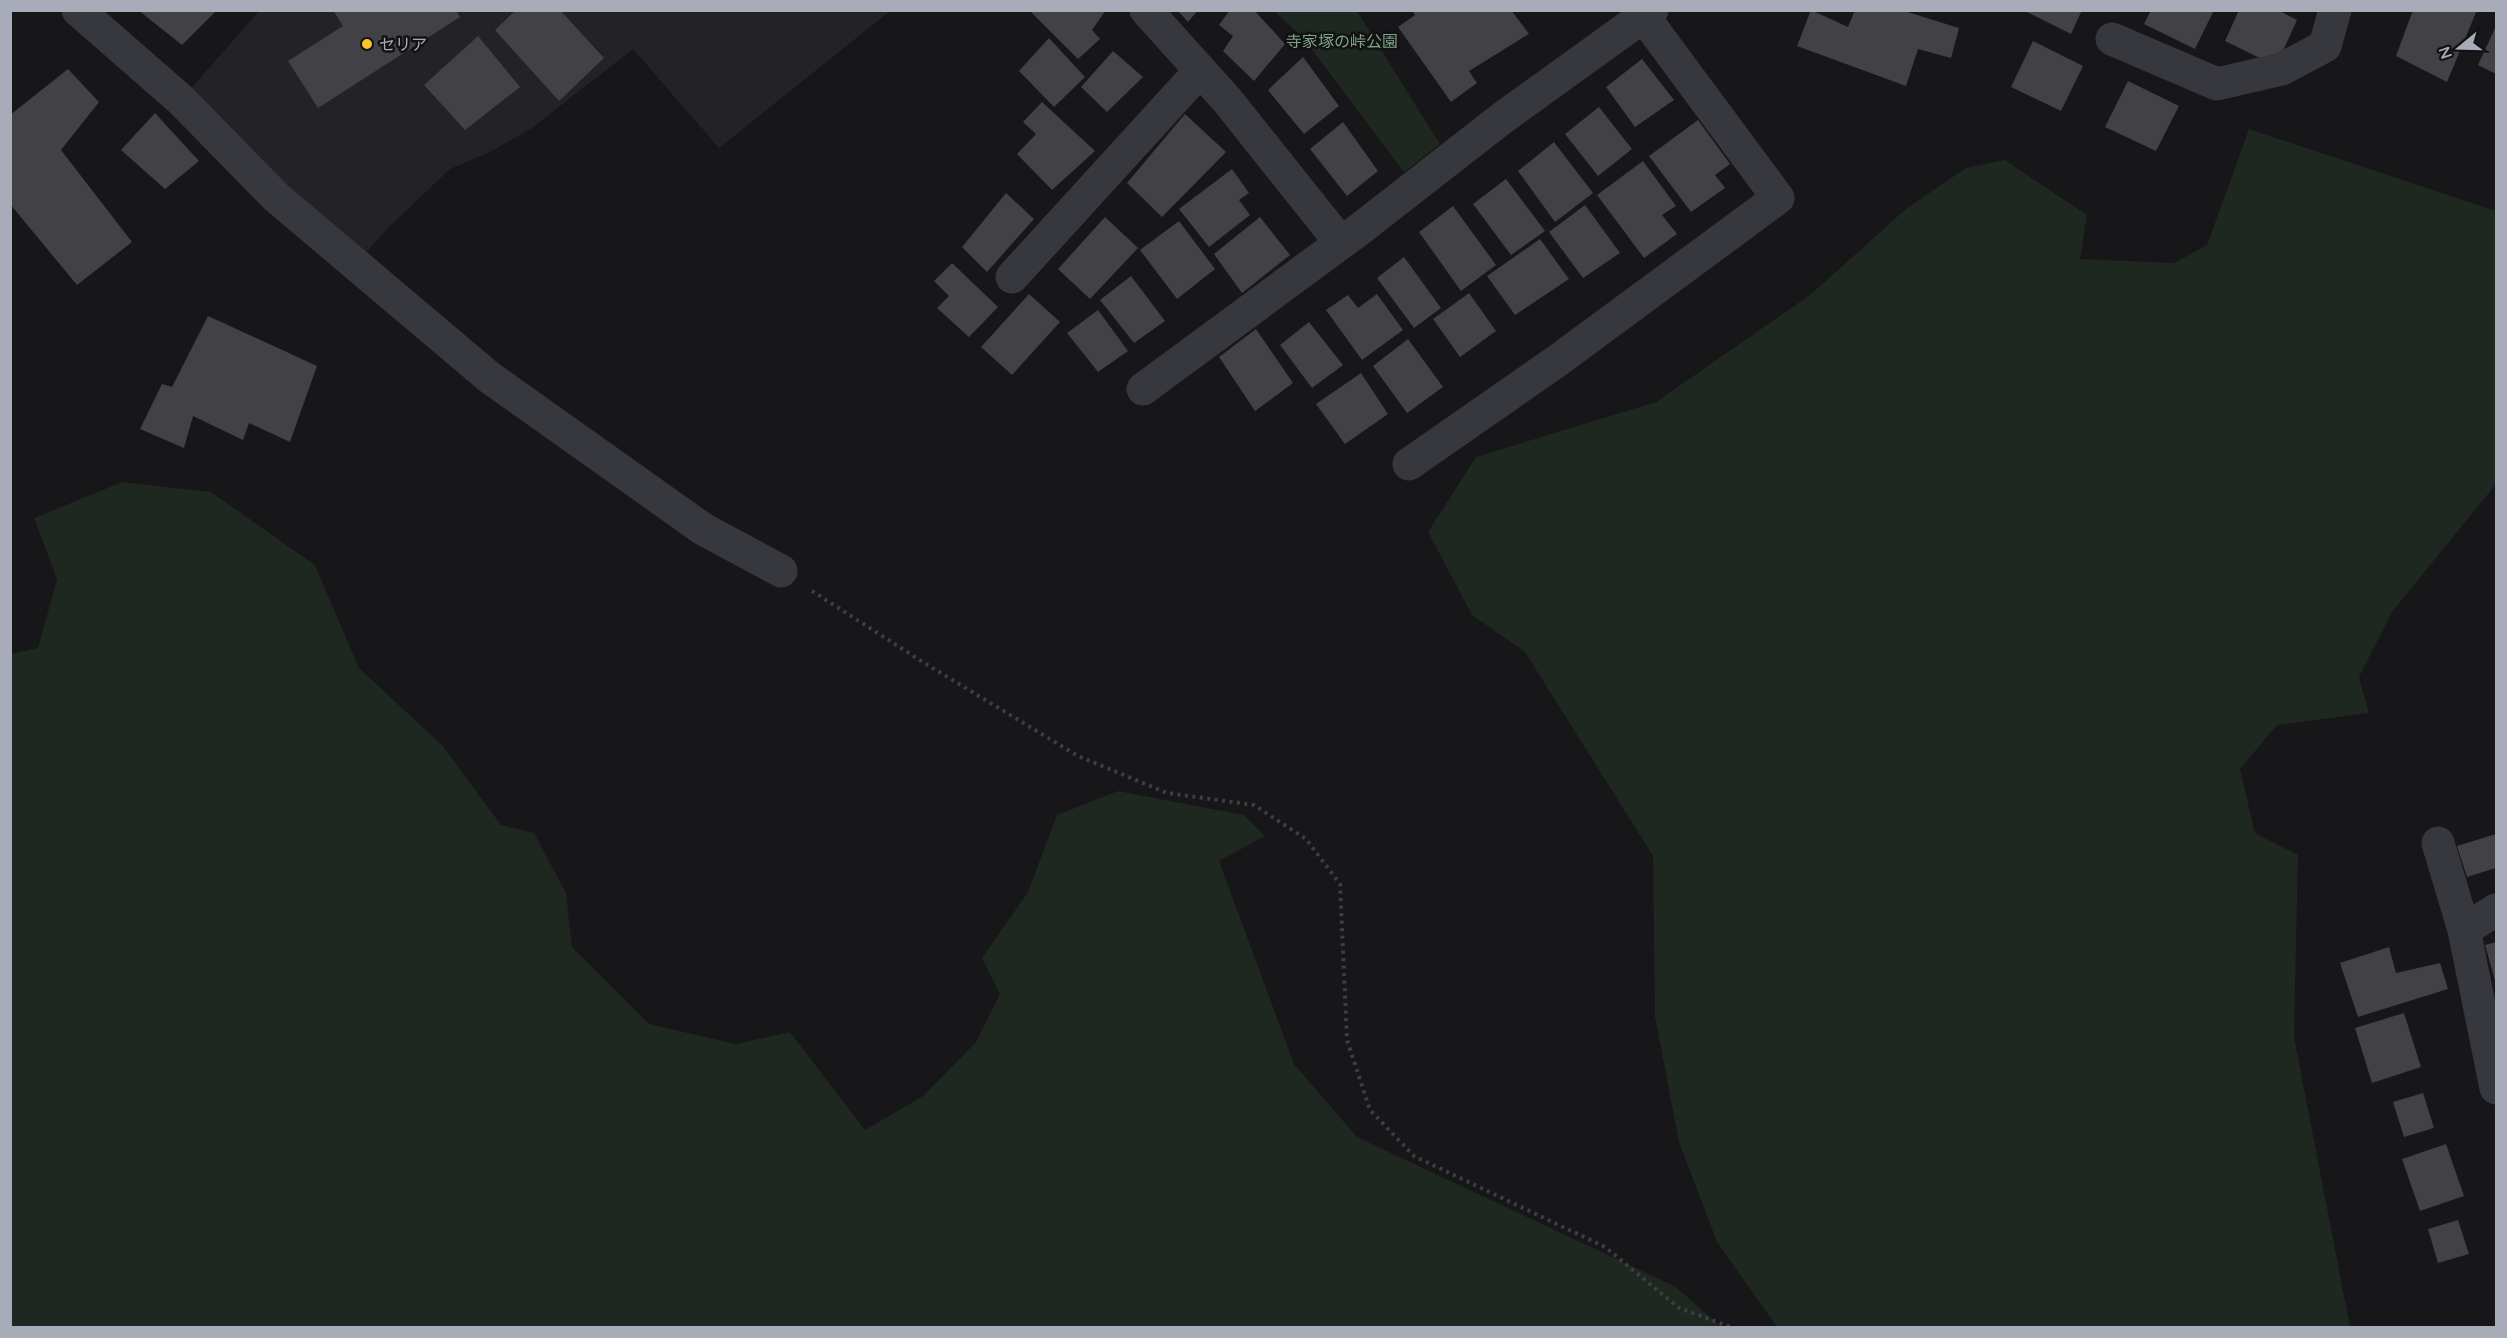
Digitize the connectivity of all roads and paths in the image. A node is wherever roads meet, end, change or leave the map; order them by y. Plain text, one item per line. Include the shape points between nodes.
1 (78, 10) edge
2 (1146, 10) edge
3 (2335, 10) edge
4 (1648, 14) edge
5 (2112, 39) dead end
6 (1199, 72) junction
7 (1341, 243) junction
8 (1012, 277) dead end
9 (1143, 389) dead end
10 (1409, 464) dead end
11 (781, 571) joint
12 (2438, 843) dead end
13 (2496, 910) edge
14 (2464, 930) junction
15 (2496, 1088) edge
16 (1733, 1328) edge

1 - 11 street via 181,100 276,197 489,377 703,529
2 - 6 street
3 - 5 street via 2325,46 2282,69 2217,84
4 - 7 street
4 - 10 street via 1778,198
6 - 7 street via 1227,100
6 - 8 street
7 - 9 street
11 - 16 path via 1078,756 1167,793 1254,806 1306,839 1340,884 1347,1040 1370,1110 1414,1156 1605,1247 1679,1308
12 - 14 street
13 - 14 street
14 - 15 street

